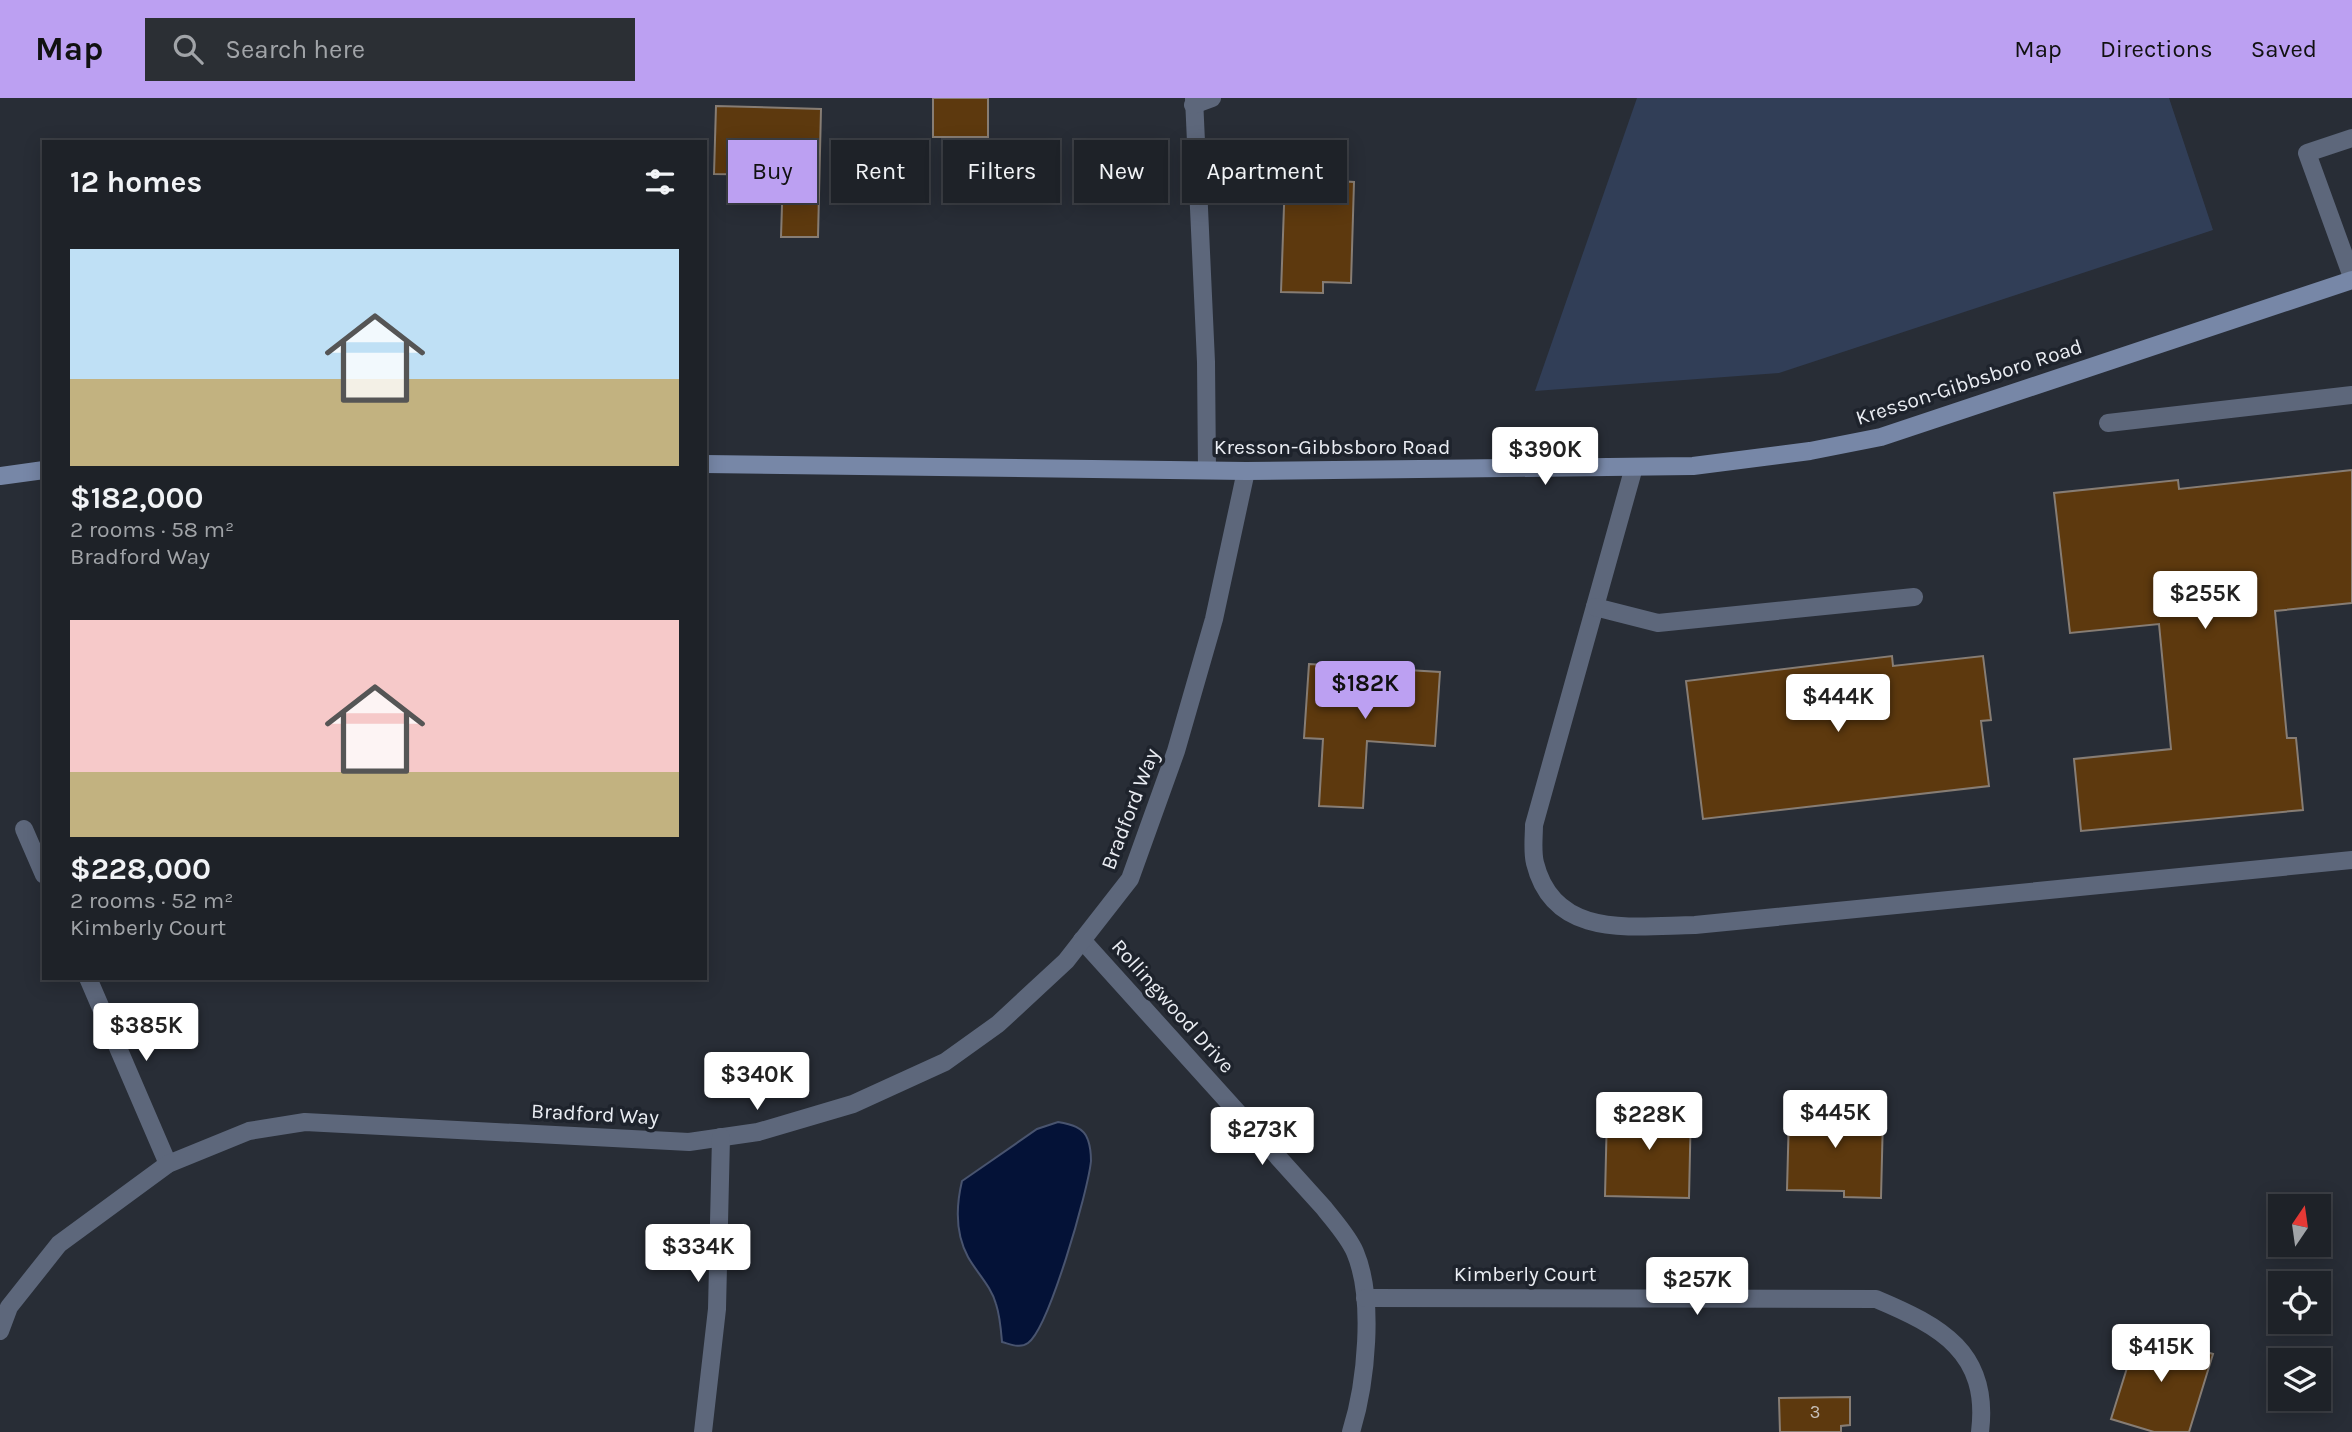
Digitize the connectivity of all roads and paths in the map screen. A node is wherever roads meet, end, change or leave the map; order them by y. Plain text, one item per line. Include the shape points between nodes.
1 (1212, 98) edge
2 (1193, 101) edge
3 (2352, 138) edge
4 (2352, 279) edge
5 (2352, 395) edge
6 (2108, 423) dead end
7 (707, 464) edge
8 (1634, 467) junction
9 (42, 470) edge
10 (1207, 471) junction
11 (1246, 471) junction
12 (0, 476) edge
13 (1914, 597) dead end
14 (1595, 607) junction
15 (24, 829) dead end
16 (2352, 860) edge
17 (42, 871) edge
18 (1082, 940) junction
19 (89, 980) edge
20 (721, 1137) junction
21 (168, 1164) junction
22 (1365, 1298) junction
23 (0, 1331) edge
24 (703, 1432) edge
25 (1351, 1432) edge
26 (1980, 1432) edge

1 - 2 street
2 - 10 street
3 - 4 street via 2306,153
4 - 8 street, Kresson-Gibbsboro Road via 1881,437 1706,464
5 - 6 street
7 - 10 street, Kresson-Gibbsboro Road
8 - 11 street, Kresson-Gibbsboro Road
8 - 14 street
9 - 12 street
10 - 11 street, Kresson-Gibbsboro Road
11 - 18 street, Bradford Way via 1214,619 1176,751 1130,879
13 - 14 street via 1658,623
14 - 16 street via 1534,825 1534,861 1546,891 1573,917 1611,926 1695,925
15 - 17 street
18 - 20 street, Bradford Way via 1066,961 998,1024 946,1062 853,1104 758,1132
18 - 22 street, Rollingwood Drive via 1324,1208 1354,1252
19 - 21 street
20 - 21 street, Bradford Way via 689,1142 305,1122 250,1131
20 - 24 street via 717,1309
21 - 23 street, Bradford Way via 59,1244 9,1307
22 - 25 street, Rollingwood Drive via 1367,1350
22 - 26 street, Kimberly Court via 1876,1299 1925,1320 1959,1348 1978,1380

